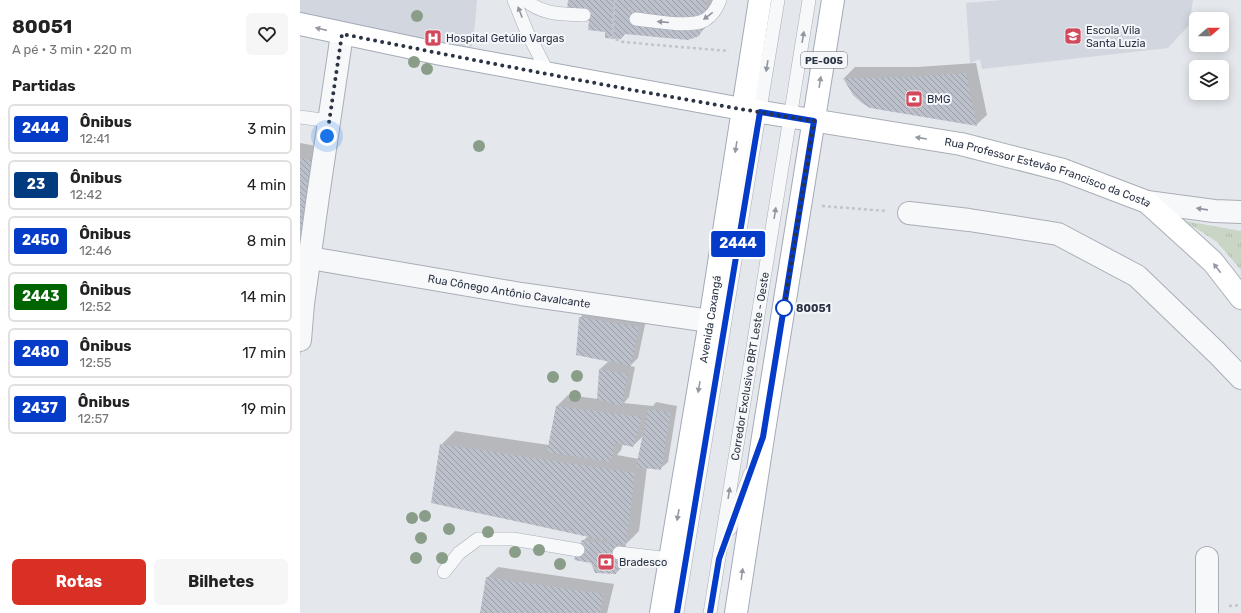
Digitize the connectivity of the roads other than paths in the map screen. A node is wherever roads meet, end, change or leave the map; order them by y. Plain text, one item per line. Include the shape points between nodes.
1 (514, 0) edge
2 (525, 0) edge
3 (720, 0) edge
4 (760, 0) edge
5 (778, 0) edge
6 (809, 0) edge
7 (833, 0) edge
8 (584, 15) dead end
9 (636, 19) dead end
10 (300, 24) edge
11 (342, 34) junction
12 (548, 73) junction
13 (751, 110) junction
14 (300, 117) edge
15 (790, 117) junction
16 (329, 121) junction
17 (814, 121) junction
18 (1147, 202) junction
19 (1241, 212) edge
20 (909, 213) road end
21 (310, 258) junction
22 (1241, 298) edge
23 (710, 322) junction
24 (300, 331) edge
25 (1241, 378) edge
26 (763, 437) junction
27 (578, 550) dead end
28 (619, 553) dead end
29 (1207, 558) dead end
30 (670, 559) junction
31 (719, 559) junction
32 (444, 572) dead end
33 (661, 613) edge
34 (677, 613) edge
35 (710, 613) edge
36 (736, 613) edge
37 (1207, 613) edge

12 -> 1 lane
2 - 8 lane via 547,12
3 -> 9 lane via 716,10 705,20 690,24
4 - 13 main road, Avenida Caxangá
5 -> 13 lane
15 -> 6 lane, Corredor Exclusivo BRT Leste - Oeste
17 -> 7 main road, PE-005
11 -> 10 main road, Rua Professor Estevão Francisco da Costa
11 - 12 main road, Rua Professor Estevão Francisco da Costa
11 - 16 street
12 - 13 main road, Rua Professor Estevão Francisco da Costa
13 - 15 main road, Rua Professor Estevão Francisco da Costa
13 -> 23 main road, Avenida Caxangá
13 - 34 lane
14 - 16 lane
15 - 17 main road, Rua Professor Estevão Francisco da Costa
31 -> 15 lane, Corredor Exclusivo BRT Leste - Oeste
16 - 21 street
18 -> 17 main road, Rua Professor Estevão Francisco da Costa via 1063,170 961,144
17 - 26 main road, PE-005
19 -> 18 street
22 -> 18 main road, Rua Professor Estevão Francisco da Costa via 1212,262
20 - 25 street via 1058,234 1137,276
21 - 23 street, Rua Cônego Antônio Cavalcante via 522,294
21 - 24 street
23 -> 30 main road, Avenida Caxangá
26 - 31 lane
36 -> 26 main road, PE-005
27 - 32 lane via 513,539 478,539 459,553
28 - 30 lane
29 - 37 street
30 - 33 main road, Avenida Caxangá
31 - 35 lane, Corredor Exclusivo BRT Leste - Oeste

